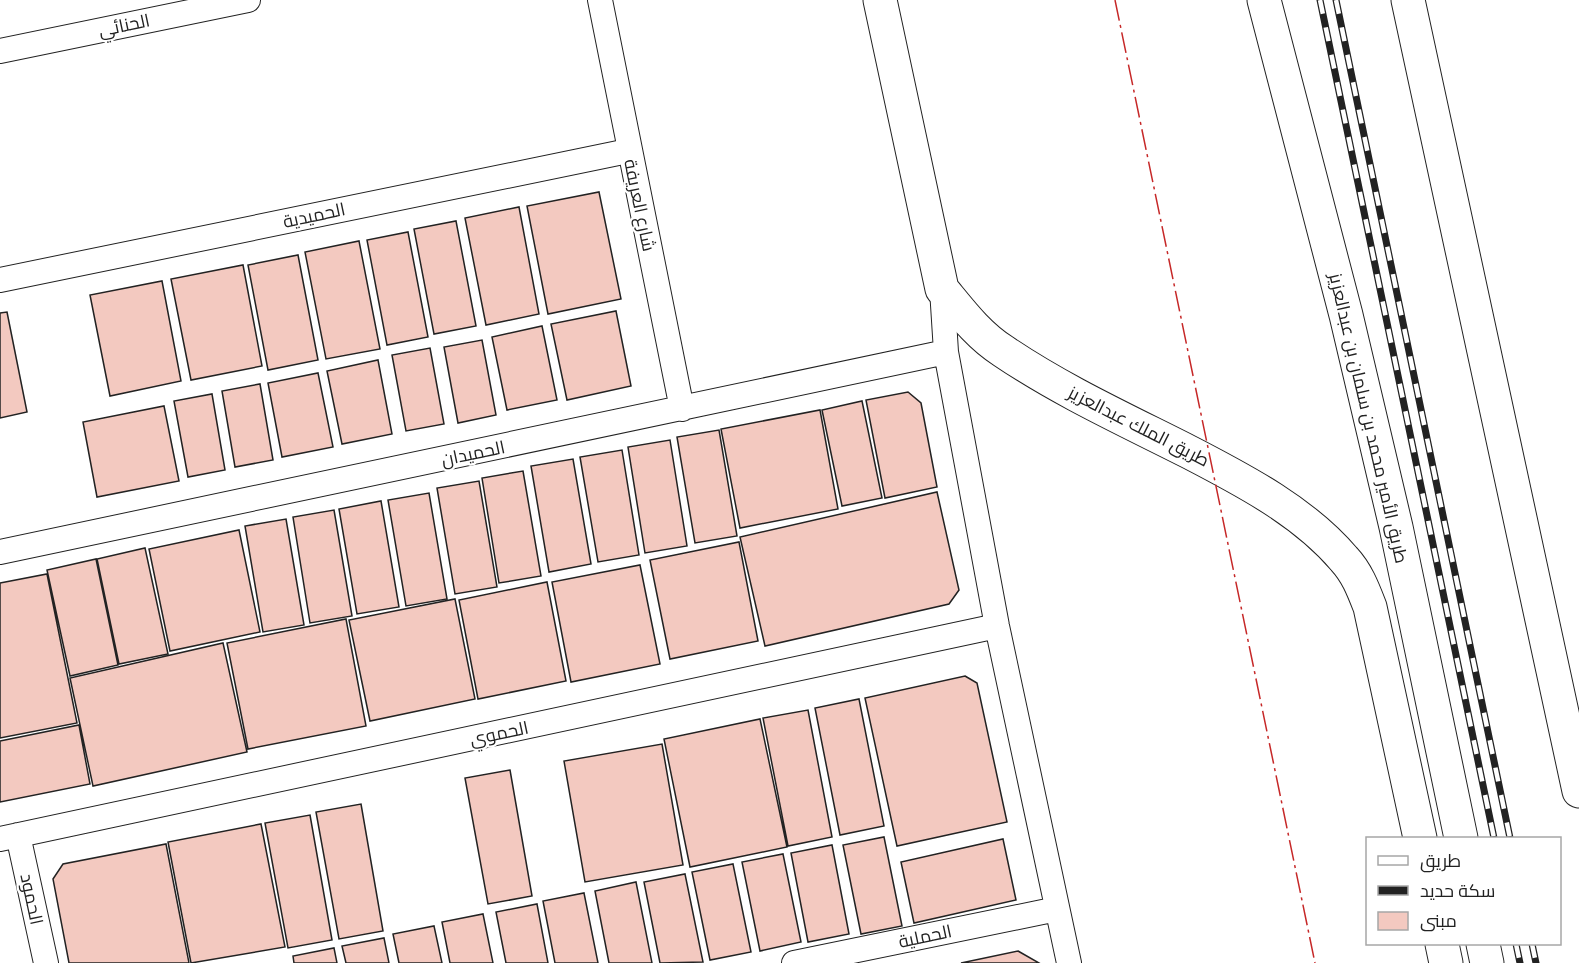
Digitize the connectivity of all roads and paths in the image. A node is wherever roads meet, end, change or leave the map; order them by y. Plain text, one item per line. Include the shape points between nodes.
1 (248, 0) edge
2 (600, 0) edge
3 (880, 0) edge
4 (1263, 0) edge
5 (1408, 0) edge
6 (0, 51) edge
7 (628, 151) junction
8 (0, 280) edge
9 (942, 289) junction
10 (946, 352) junction
11 (682, 409) junction
12 (0, 552) edge
13 (997, 626) junction
14 (1579, 791) edge
15 (9, 837) edge
16 (1420, 837) edge
17 (1461, 837) edge
18 (1057, 909) junction
19 (1442, 945) edge
20 (1483, 945) edge
21 (46, 963) edge
22 (794, 963) edge
23 (1069, 963) edge
24 (1446, 963) edge
25 (1487, 963) edge

1 - 6 street, الحنائي
2 - 7 street, شارع العريفة
3 - 9 main road, طريق الملك عبدالعزيز
4 - 17 main road, طريق الأمير محمد بن سلمان بن عبدالعزيز via 1346,315 1396,527
5 - 14 main road
7 - 8 street, الحميدية
7 - 11 street, شارع العريفة
9 - 10 street
9 - 16 main road, طريق الملك عبدالعزيز via 974,327 1001,350 1069,391 1227,472 1306,522 1344,558 1359,579 1370,607
10 - 11 street, الحميدان
10 - 13 street
11 - 12 street, الحميدان
13 - 15 street, الحموي
13 - 18 street
15 - 21 street, الحمود
18 - 22 street, الحملية
18 - 23 street
19 - 24 main road
20 - 25 main road

